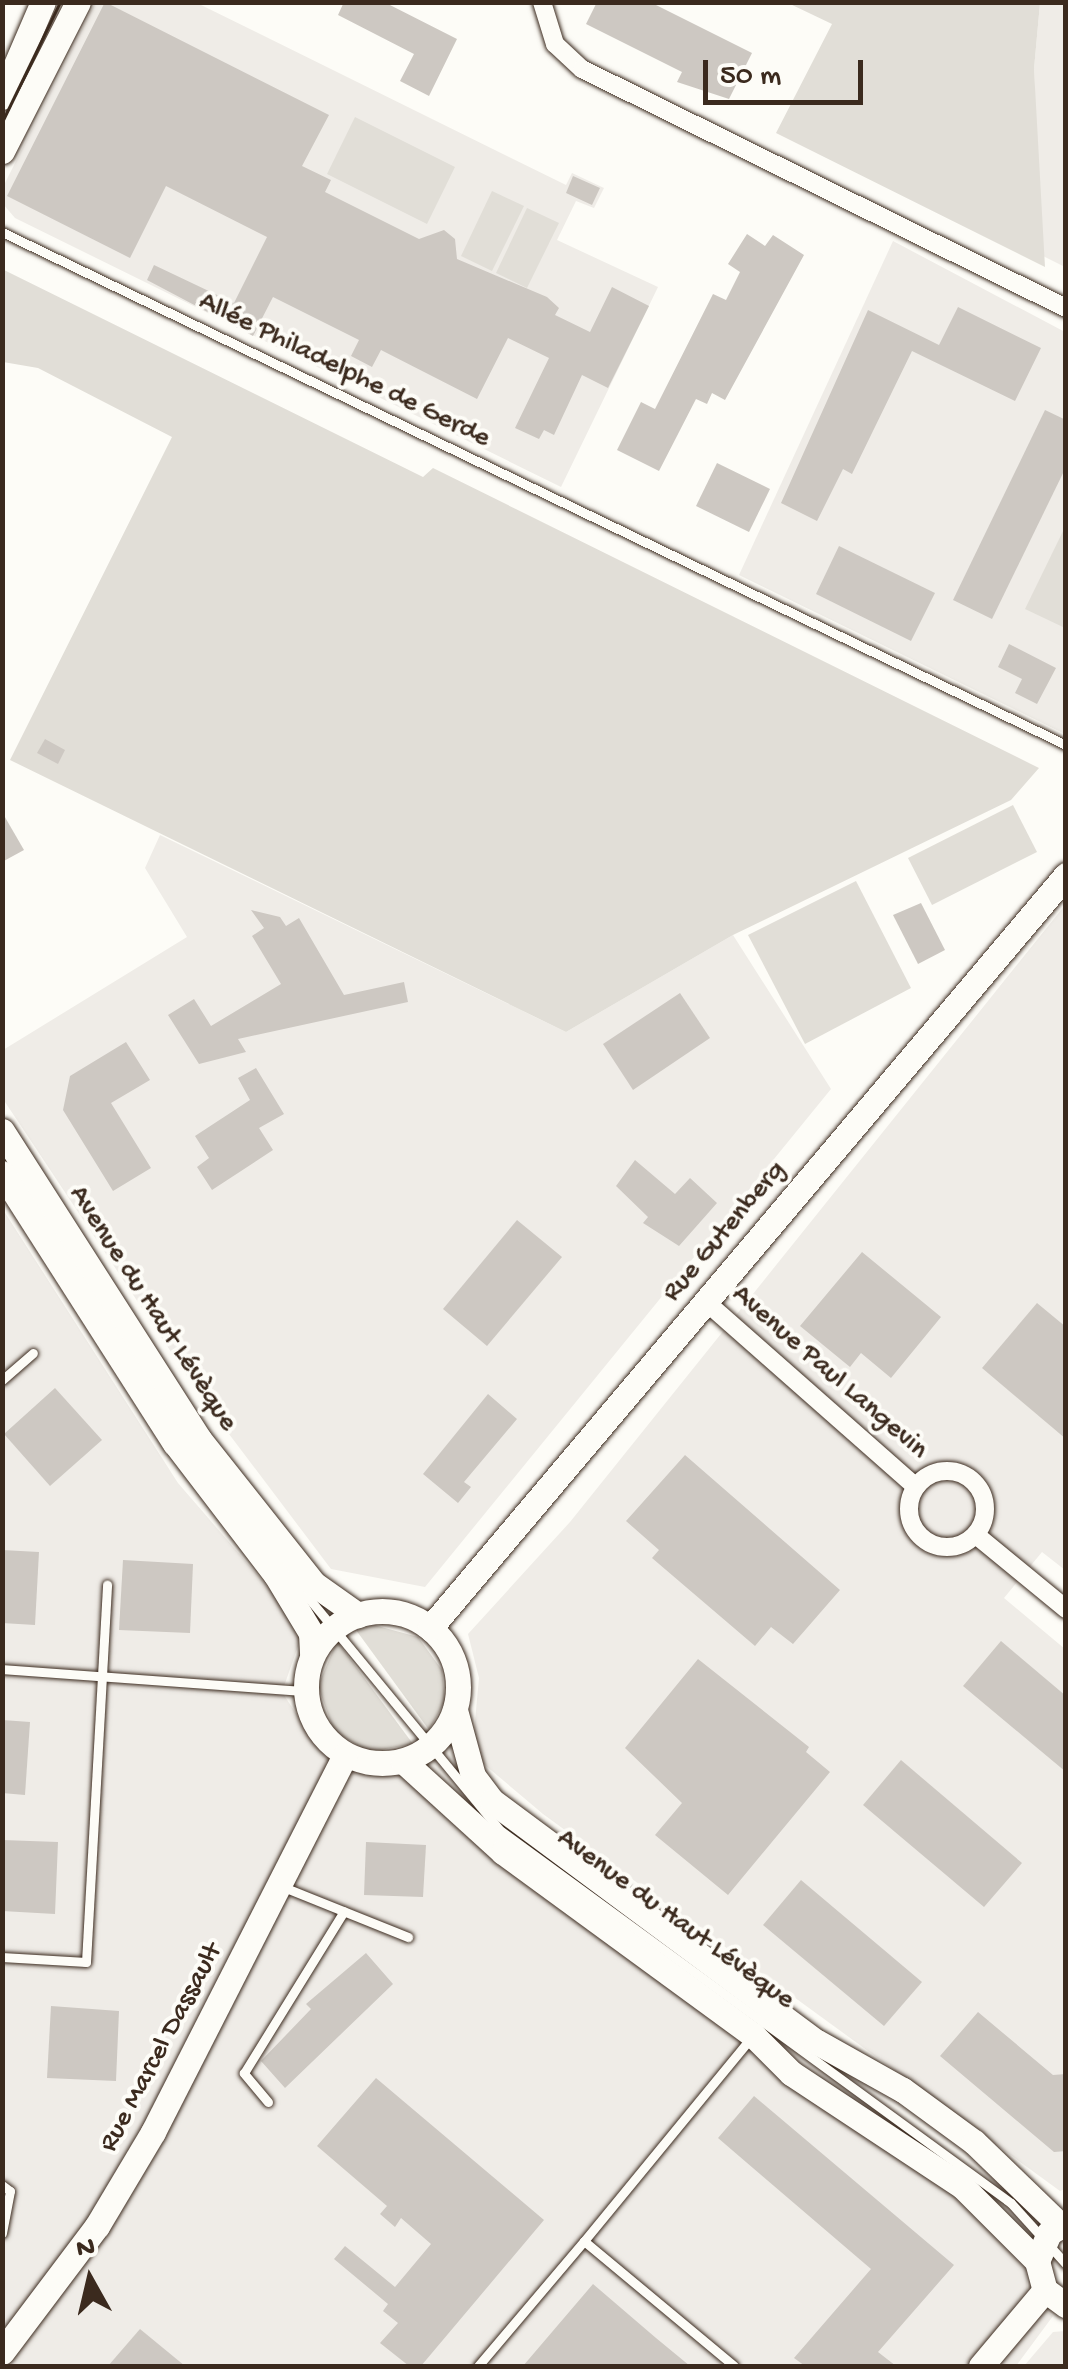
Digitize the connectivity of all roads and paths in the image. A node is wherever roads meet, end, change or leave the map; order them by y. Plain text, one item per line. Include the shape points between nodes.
1 (44, 2) edge
2 (78, 2) edge
3 (542, 2) edge
4 (2, 97) edge
5 (2, 151) edge
6 (2, 232) edge
7 (1066, 308) edge
8 (1066, 744) edge
9 (1066, 874) edge
10 (2, 1131) edge
11 (2, 1152) edge
12 (2, 1172) edge
13 (34, 1181) junction
14 (45, 1241) junction
15 (705, 1301) junction
16 (33, 1352) dead end
17 (2, 1380) edge
18 (916, 1487) junction
19 (976, 1535) junction
20 (107, 1585) dead end
21 (1066, 1609) edge
22 (344, 1622) junction
23 (430, 1628) junction
24 (312, 1655) junction
25 (2, 1669) edge
26 (102, 1672) junction
27 (305, 1691) junction
28 (455, 1710) junction
29 (429, 1749) junction
30 (345, 1755) junction
31 (403, 1761) junction
32 (282, 1886) junction
33 (344, 1911) junction
34 (408, 1937) dead end
35 (2, 1957) edge
36 (754, 2035) junction
37 (268, 2102) dead end
38 (2, 2185) edge
39 (1024, 2204) junction
40 (2, 2233) edge
41 (1051, 2238) edge
42 (584, 2240) junction
43 (1066, 2264) edge
44 (1055, 2297) edge
45 (2, 2352) edge
46 (478, 2366) edge
47 (734, 2366) edge
48 (981, 2366) edge

1 - 4 main road
2 - 5 main road
3 - 7 street via 556,44 582,69
6 - 8 lane, Allée Philadelphe de Gerde
9 - 15 main road, Rue Gutenberg
10 - 13 main road, Avenue du Haut Lévèque
11 - 13 lane, Avenue du Haut Lévèque
12 - 14 main road, Avenue du Haut Lévèque
13 - 22 main road, Avenue du Haut Lévèque via 199,1439
14 - 22 lane, Avenue du Haut Lévèque via 82,1278 176,1428
14 - 24 main road, Avenue du Haut Lévèque via 175,1443 276,1574 312,1633
15 - 18 street, Avenue Paul Langevin
15 - 23 main road, Rue Gutenberg
16 - 17 lane
18 - 19 street, Avenue Paul Langevin via 909,1512 920,1536 942,1547
18 - 19 street, Avenue Paul Langevin via 948,1470 972,1479 986,1512
19 - 21 street
20 - 26 lane
22 - 23 main road via 408,1615
22 - 24 main road
22 - 29 lane, Avenue du Haut Lévèque
23 - 28 main road, Avenue du Haut Lévèque via 455,1665
24 - 27 main road
25 - 26 lane
26 - 27 lane
26 - 35 lane via 86,1962
27 - 30 main road via 310,1716
28 - 29 main road
28 - 39 main road, Avenue du Haut Lévèque via 473,1776 492,1801 818,2042 960,2132
29 - 31 main road
29 - 39 lane, Avenue du Haut Lévèque via 501,1831
30 - 31 main road via 373,1764
30 - 32 main road, Rue Marcel Dassault
31 - 36 main road, Avenue du Haut Lévèque via 502,1852
32 - 33 lane
32 - 45 main road, Rue Marcel Dassault via 204,2043 107,2210
33 - 34 lane
33 - 37 lane via 244,2073
36 - 41 main road, Avenue du Haut Lévèque via 790,2073
36 - 42 lane
38 - 40 lane via 10,2191
39 - 41 main road, Avenue du Haut Lévèque
41 - 43 lane
41 - 44 main road
42 - 46 lane
42 - 47 lane
44 - 48 main road

